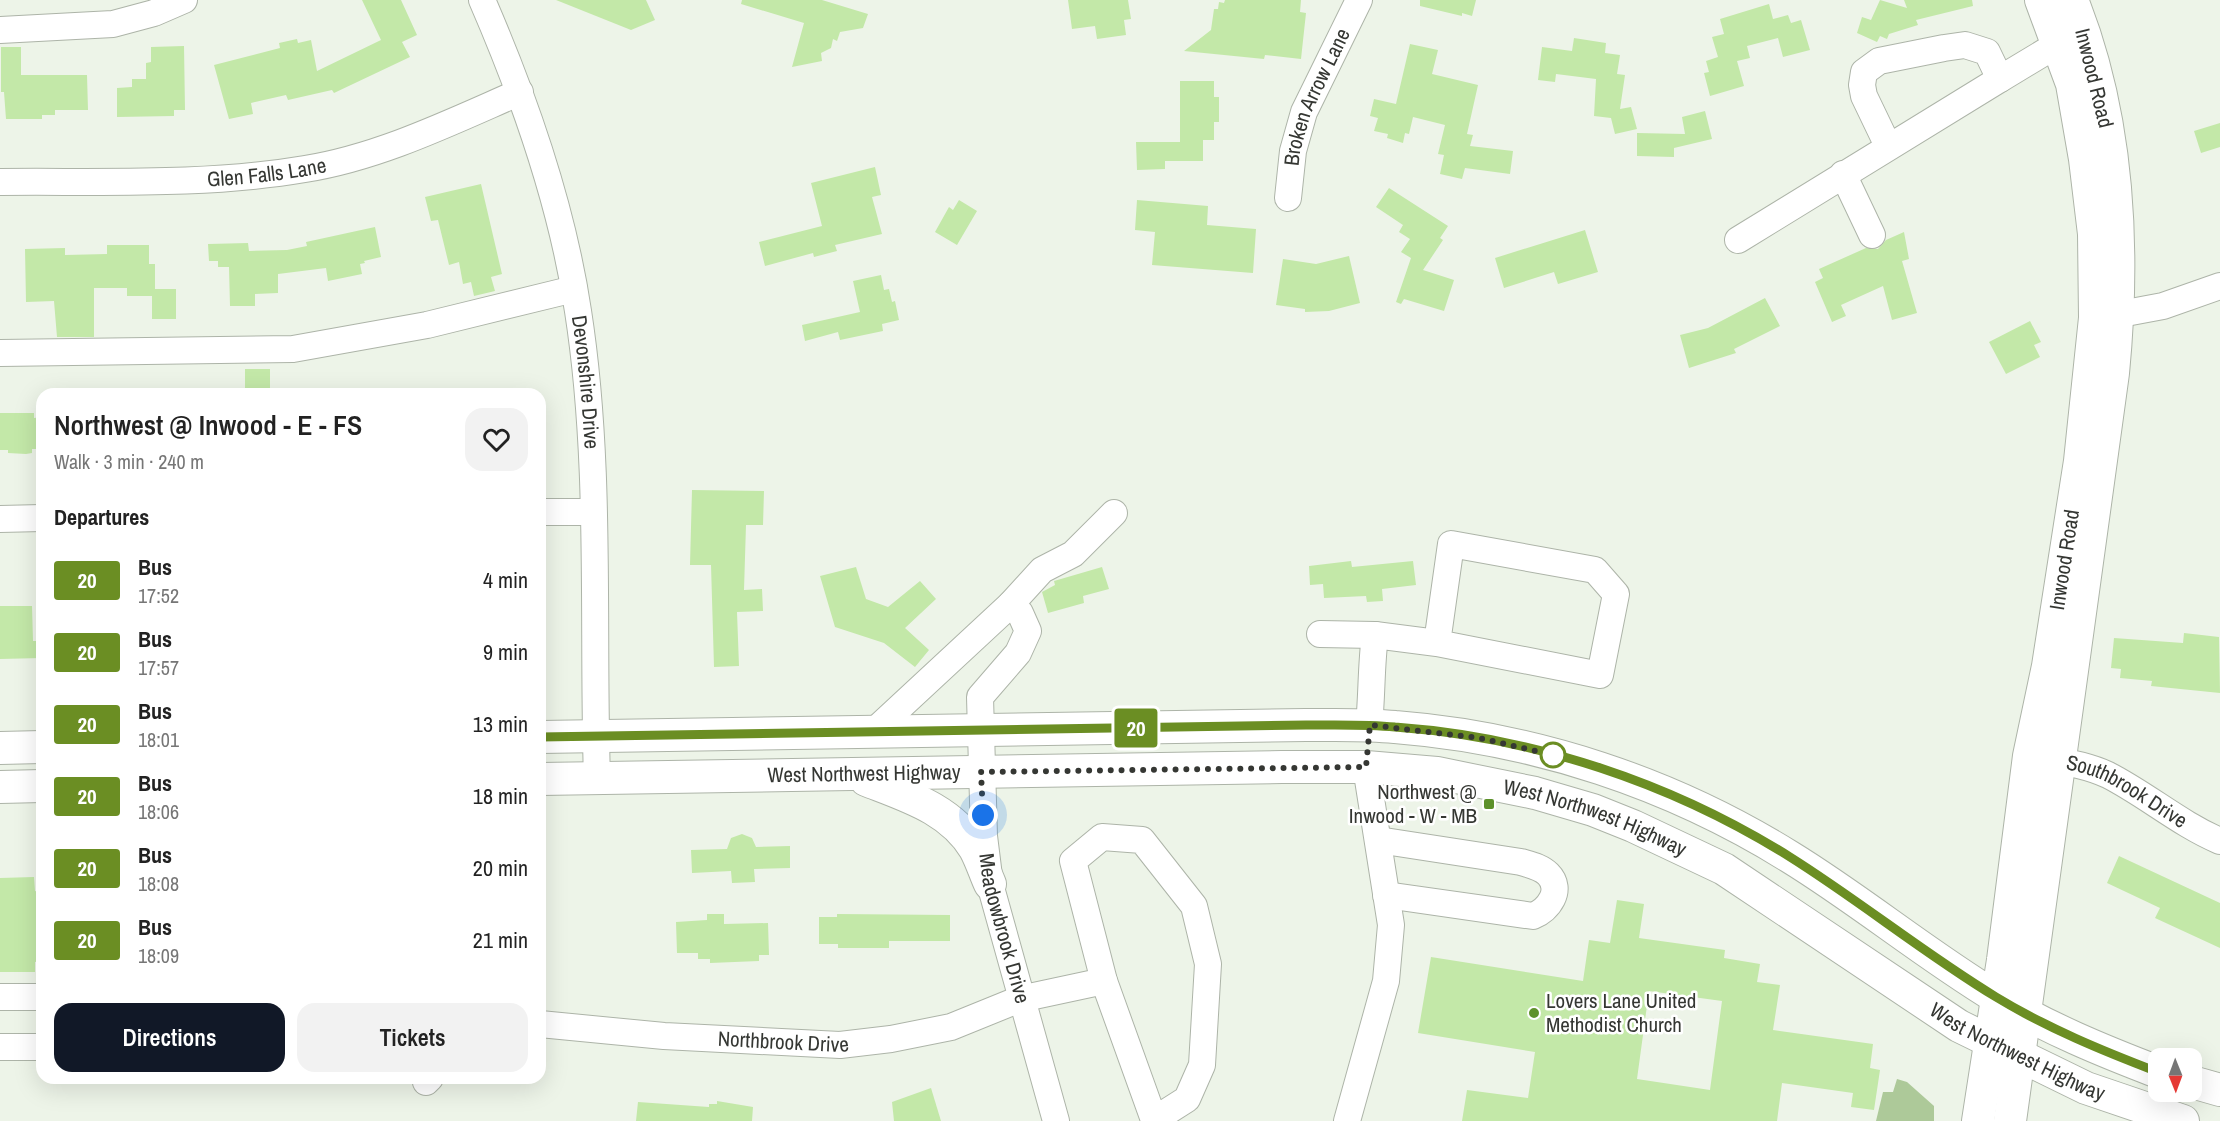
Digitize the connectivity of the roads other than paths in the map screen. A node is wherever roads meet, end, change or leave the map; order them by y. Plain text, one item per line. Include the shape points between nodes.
1 (184, 0) edge
2 (482, 0) edge
3 (1359, 0) edge
4 (2041, 0) edge
5 (2073, 0) edge
6 (0, 30) edge
7 (2071, 36) junction
8 (2000, 79) junction
9 (520, 92) junction
10 (1888, 146) junction
11 (1843, 174) junction
12 (0, 182) edge
13 (1288, 198) dead end
14 (1872, 235) dead end
15 (1738, 240) dead end
16 (2220, 286) edge
17 (574, 289) junction
18 (2107, 316) junction
19 (0, 353) edge
20 (546, 512) edge
21 (592, 512) junction
22 (1114, 513) dead end
23 (36, 518) edge
24 (0, 519) edge
25 (1011, 604) junction
26 (1320, 634) dead end
27 (1375, 636) junction
28 (1437, 643) junction
29 (1370, 725) junction
30 (981, 731) junction
31 (872, 733) junction
32 (596, 735) junction
33 (546, 736) edge
34 (36, 747) edge
35 (0, 748) edge
36 (2029, 756) junction
37 (2060, 761) junction
38 (1366, 767) junction
39 (981, 772) junction
40 (851, 774) junction
41 (597, 778) junction
42 (546, 779) edge
43 (36, 786) edge
44 (0, 787) edge
45 (1378, 840) junction
46 (2220, 842) edge
47 (990, 884) junction
48 (1386, 895) junction
49 (1104, 981) junction
50 (0, 997) edge
51 (36, 997) edge
52 (1997, 998) junction
53 (1020, 999) junction
54 (2026, 1014) junction
55 (546, 1025) edge
56 (1991, 1043) junction
57 (0, 1047) edge
58 (36, 1047) edge
59 (2019, 1056) junction
60 (2148, 1068) edge
61 (2202, 1085) edge
62 (2220, 1090) edge
63 (1056, 1121) edge
64 (1347, 1121) edge
65 (1978, 1121) edge
66 (2010, 1121) edge
67 (2183, 1121) edge

1 - 6 street via 114,24
2 - 9 street, Devonshire Drive
3 - 13 street, Broken Arrow Lane via 1304,112 1293,152
4 - 7 main road, Inwood Road
5 - 7 main road, Inwood Road
7 - 8 street
7 - 18 main road, Inwood Road via 2072,84
8 - 10 street
8 - 10 street via 1987,52 1965,45 1879,61 1864,72 1862,85
9 - 12 street, Glen Falls Lane via 436,129 307,169 192,180
9 - 17 street, Devonshire Drive via 541,153
10 - 11 street
11 - 14 street
11 - 15 street
16 - 18 street via 2163,306
17 - 19 street via 427,325 293,349
17 - 21 street, Devonshire Drive via 591,427
18 - 36 main road, Inwood Road
18 - 37 main road, Inwood Road
20 - 21 street
21 - 32 street, Devonshire Drive
22 - 25 street via 1073,554 1042,570
23 - 24 street
25 - 30 street, Meadowbrook Drive via 1020,613 1028,632 1018,653 980,697
25 - 31 street
26 - 27 street
27 - 28 street
27 - 29 street
28 - 28 street via 1451,543 1595,570 1616,594 1600,675
29 - 30 main road, West Northwest Highway
29 - 38 main road
29 - 52 main road, West Northwest Highway via 1431,730 1539,751 1618,772 1679,798 1791,857
30 - 31 main road, West Northwest Highway
30 - 39 street, Meadowbrook Drive
31 - 32 main road, West Northwest Highway
32 - 33 main road, West Northwest Highway
32 - 41 street, Devonshire Drive
34 - 35 main road
36 - 37 street, Southbrook Drive
36 - 52 main road, Inwood Road
37 - 46 street, Southbrook Drive via 2109,776
37 - 54 main road, Inwood Road
38 - 39 main road, West Northwest Highway
38 - 45 street
38 - 56 main road, West Northwest Highway via 1437,773 1534,792 1634,826 1724,869 1909,995
39 - 40 main road, West Northwest Highway
39 - 47 street, Meadowbrook Drive
40 - 41 main road, West Northwest Highway
40 - 47 main road via 939,811 975,848
41 - 42 main road, West Northwest Highway
43 - 44 main road
45 - 48 street
45 - 48 street via 1521,862 1550,876 1555,888 1545,912 1533,916
47 - 53 street, Meadowbrook Drive
48 - 64 street via 1390,925 1386,981
49 - 49 street via 1112,1002 1154,1120 1187,1099 1202,1065 1208,964 1194,906 1142,840 1102,837 1073,861
49 - 53 street, Northbrook Drive
50 - 51 street
52 - 54 main road, West Northwest Highway
52 - 56 main road, Inwood Road
53 - 55 street, Northbrook Drive via 951,1027 840,1045 664,1036
53 - 63 street, Meadowbrook Drive
54 - 59 main road, Inwood Road
54 - 60 main road, West Northwest Highway
56 - 59 main road, West Northwest Highway
56 - 65 main road, Inwood Road
57 - 58 street
59 - 66 main road, Inwood Road
59 - 67 main road, West Northwest Highway via 2086,1088
61 - 62 main road

